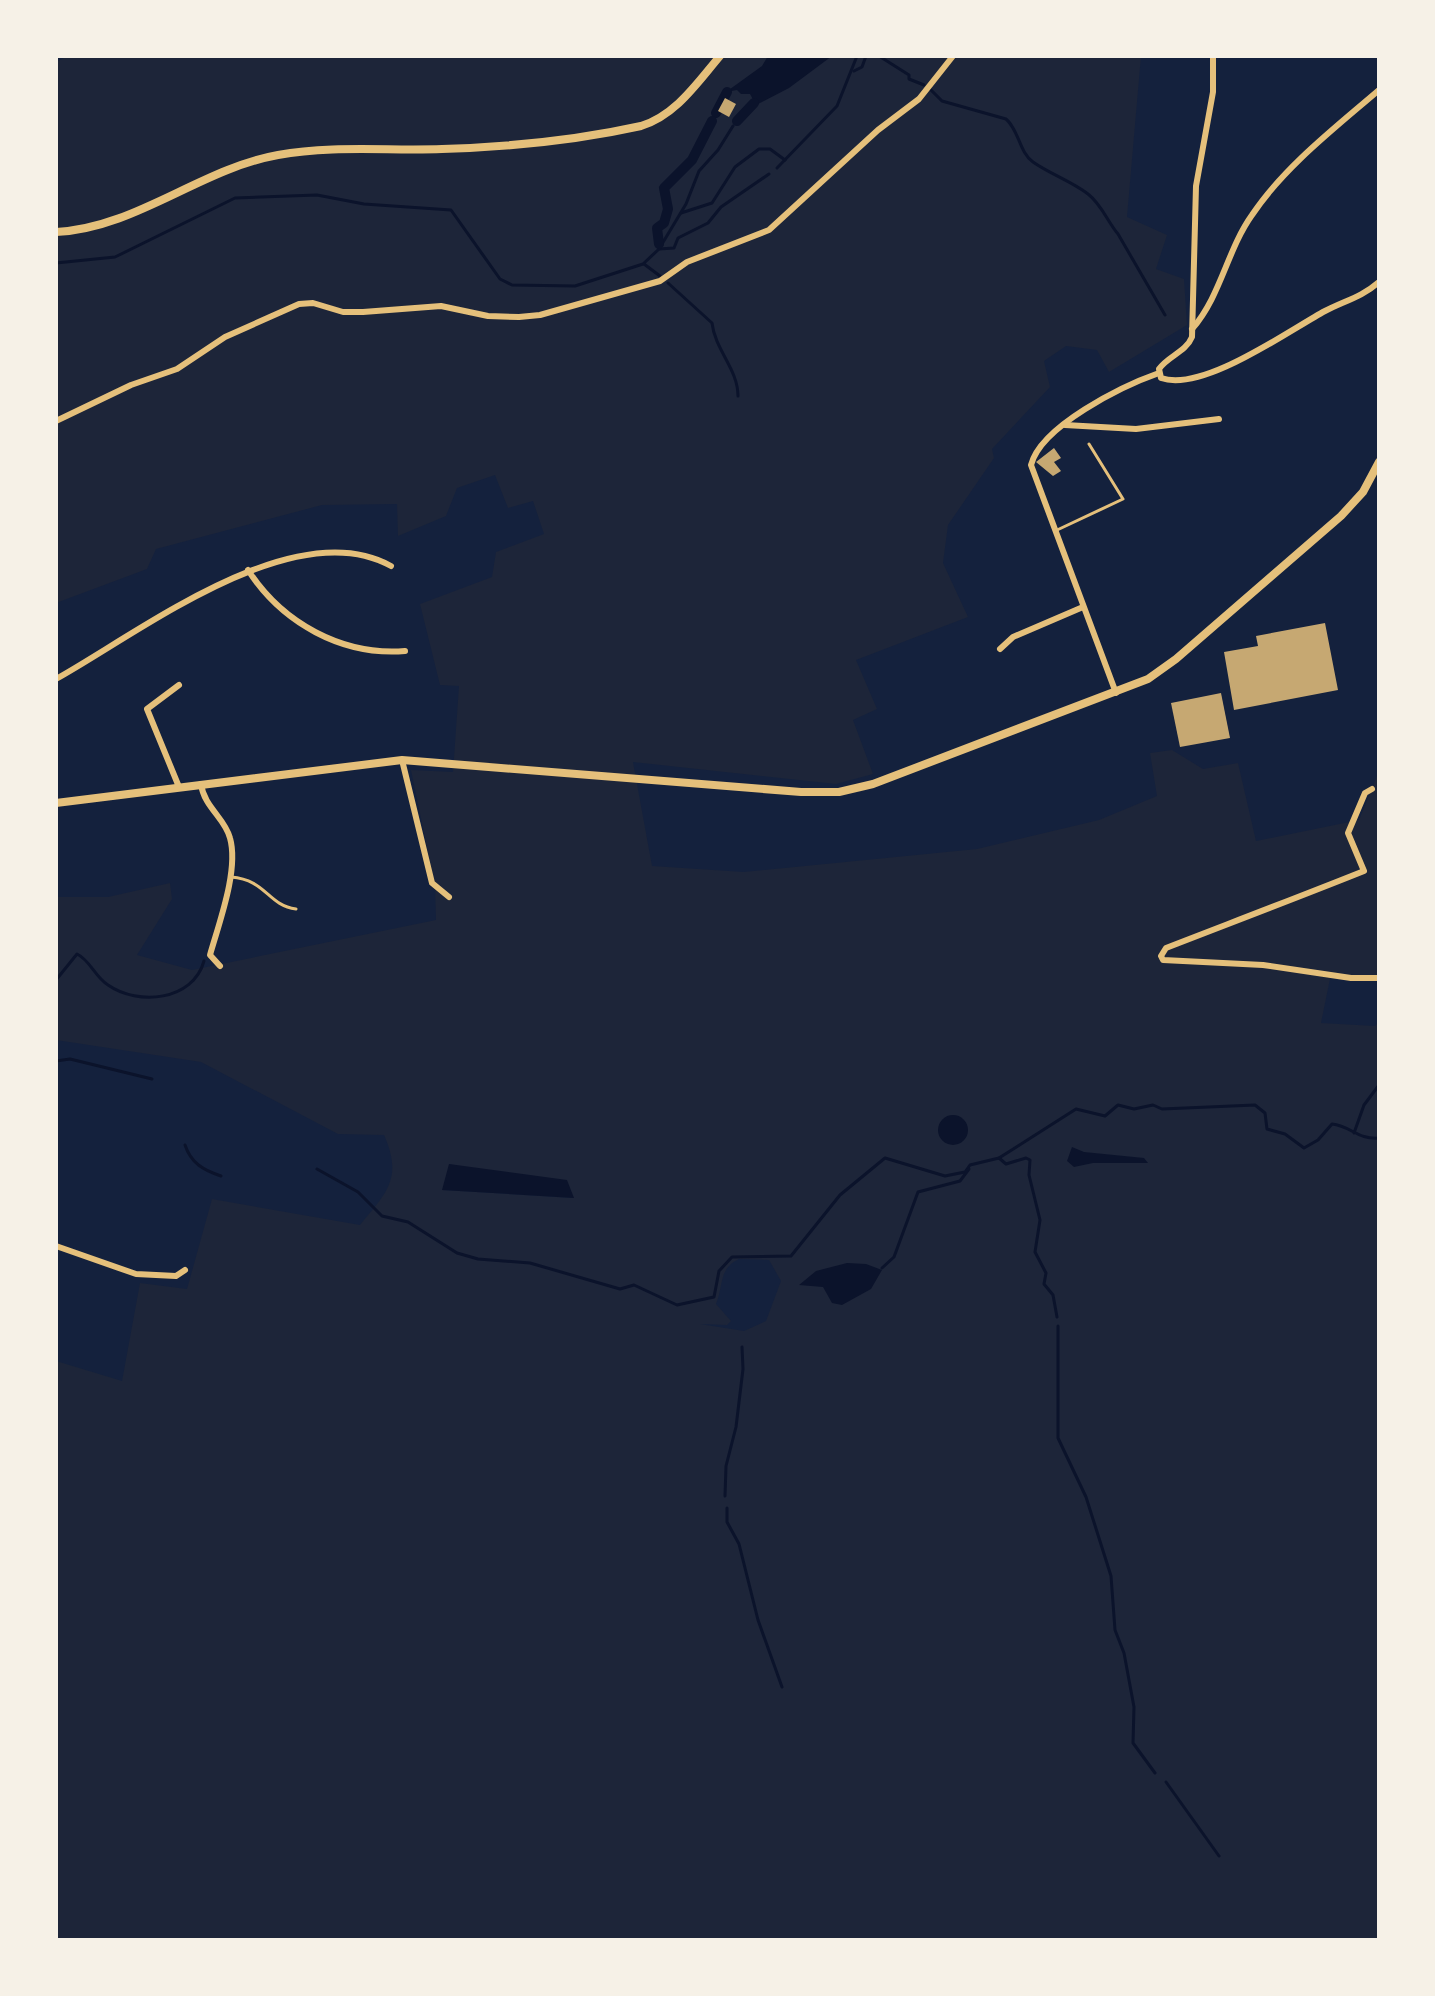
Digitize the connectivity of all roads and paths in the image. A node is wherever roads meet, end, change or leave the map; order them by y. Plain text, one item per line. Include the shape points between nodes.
1 (720, 56) edge
2 (953, 56) edge
3 (1213, 56) edge
4 (1379, 90) edge
5 (56, 232) edge
6 (1379, 282) edge
7 (1192, 329) junction
8 (1159, 373) junction
9 (1219, 419) dead end
10 (56, 421) edge
11 (1061, 425) junction
12 (1089, 444) dead end
13 (1379, 462) edge
14 (1055, 531) junction
15 (391, 566) dead end
16 (248, 570) junction
17 (1083, 607) junction
18 (1000, 649) dead end
19 (405, 651) dead end
20 (56, 679) edge
21 (179, 685) dead end
22 (1116, 693) junction
23 (402, 760) junction
24 (201, 784) junction
25 (179, 787) junction
26 (1372, 789) dead end
27 (56, 803) edge
28 (229, 877) junction
29 (449, 897) dead end
30 (296, 909) dead end
31 (220, 966) dead end
32 (1379, 978) edge
33 (56, 1246) edge
34 (185, 1270) dead end

1 - 5 main road via 680,103 653,123 470,148 282,154 230,167 104,224
2 - 10 street via 919,99 769,230 687,262 660,281 519,317 441,306 343,312 299,304 225,337 177,369
3 - 7 street via 1213,92 1195,200
4 - 7 street via 1262,201 1240,234 1205,315
6 - 8 street via 1365,295 1331,308 1234,363 1179,381
7 - 8 street via 1189,343 1162,363
8 - 11 street
9 - 11 street via 1136,429
11 - 14 street via 1041,444 1031,465
12 - 14 lane via 1123,499
13 - 22 main road via 1363,492 1341,516 1162,671
14 - 17 street
15 - 16 street via 325,555
16 - 19 street via 271,599 310,630 346,646
16 - 20 street
17 - 18 street via 1013,637
17 - 22 street
21 - 25 street via 147,709
22 - 23 main road via 839,792
23 - 24 main road
23 - 29 street via 432,883
24 - 25 main road
24 - 28 street via 203,798 231,837
25 - 27 main road
26 - 32 street via 1365,793 1348,833 1364,871 1166,948 1161,956
28 - 30 lane via 253,880 284,907
28 - 31 street via 210,955
33 - 34 street via 136,1274 176,1276

